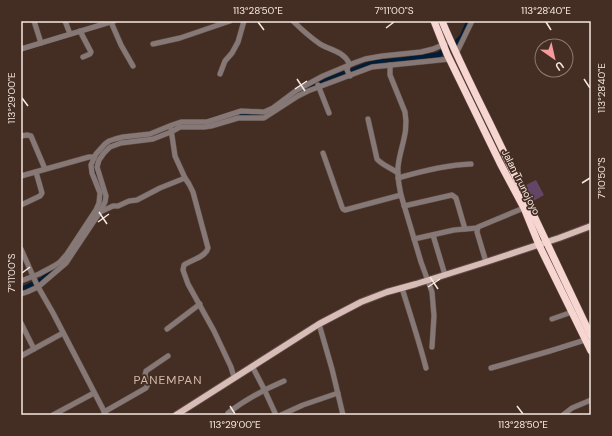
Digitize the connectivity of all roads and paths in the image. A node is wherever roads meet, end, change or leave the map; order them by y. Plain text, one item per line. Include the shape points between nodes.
1 (34, 21) edge
2 (65, 21) edge
3 (113, 21) edge
4 (230, 21) edge
5 (244, 21) edge
6 (293, 21) edge
7 (434, 21) edge
8 (442, 21) edge
9 (472, 21) edge
10 (80, 31) junction
11 (70, 34) junction
12 (41, 42) junction
13 (153, 44) dead end
14 (21, 49) edge
15 (450, 49) junction
16 (83, 57) dead end
17 (390, 65) junction
18 (133, 66) dead end
19 (348, 71) junction
20 (220, 74) dead end
21 (317, 84) junction
22 (329, 113) dead end
23 (368, 119) dead end
24 (170, 129) junction
25 (21, 136) edge
26 (323, 154) dead end
27 (98, 156) junction
28 (471, 164) dead end
29 (45, 169) junction
30 (36, 172) junction
31 (398, 175) junction
32 (21, 176) edge
33 (185, 178) junction
34 (401, 195) junction
35 (21, 205) edge
36 (404, 206) junction
37 (527, 207) junction
38 (100, 212) junction
39 (591, 226) edge
40 (477, 228) junction
41 (466, 229) junction
42 (433, 235) junction
43 (82, 236) junction
44 (414, 239) junction
45 (543, 243) junction
46 (21, 249) edge
47 (486, 262) junction
48 (446, 275) junction
49 (428, 280) junction
50 (21, 281) edge
51 (35, 282) junction
52 (402, 288) junction
53 (21, 294) edge
54 (200, 304) junction
55 (572, 312) junction
56 (552, 319) dead end
57 (21, 324) edge
58 (319, 324) junction
59 (167, 329) dead end
60 (63, 333) junction
61 (588, 338) edge
62 (432, 347) dead end
63 (34, 349) junction
64 (591, 351) edge
65 (21, 356) edge
66 (168, 356) dead end
67 (252, 366) junction
68 (426, 368) dead end
69 (490, 368) dead end
70 (234, 377) junction
71 (284, 381) dead end
72 (264, 390) junction
73 (94, 393) junction
74 (338, 393) junction
75 (591, 400) edge
76 (228, 413) dead end
77 (56, 414) edge
78 (105, 414) edge
79 (176, 415) edge
80 (276, 415) edge
81 (281, 415) edge
82 (343, 415) edge
83 (563, 415) edge

1 - 12 street
2 - 11 street
3 - 10 street
3 - 18 street via 121,45
4 - 13 street
5 - 20 street via 238,42 225,61
6 - 19 street via 322,45 342,54 348,61
7 - 15 highway, Jalan Trunojoyo
8 - 15 highway, Jalan Trunojoyo
9 - 15 street
10 - 11 street
10 - 16 street via 91,52
11 - 12 street
12 - 14 street
15 - 17 street
15 - 19 street via 365,59
15 - 37 highway, Jalan Trunojoyo
17 - 19 street
17 - 31 street via 390,75 406,118
19 - 21 street
19 - 21 street
21 - 22 street
21 - 24 street via 270,115 248,114 204,128
23 - 31 street via 377,159
24 - 27 street via 153,140 114,145
24 - 33 street via 173,152
25 - 29 street via 31,136
26 - 34 street via 343,209
27 - 29 street
27 - 38 street via 97,167 106,196
27 - 43 street via 92,162 91,169 100,193 99,203
28 - 31 street
29 - 30 street
30 - 32 street
30 - 35 street via 42,194
31 - 34 street
33 - 38 street via 137,200
33 - 54 street via 193,192 208,248 206,253 182,267 188,284
34 - 36 street
36 - 41 street via 452,195 456,198
36 - 44 street
37 - 40 street
37 - 45 highway, Jalan Trunojoyo
38 - 43 street
39 - 45 main road
40 - 41 street
40 - 47 street
41 - 42 street
42 - 44 street
42 - 48 street
43 - 51 street via 60,262
43 - 51 street via 66,263
44 - 49 street
45 - 47 main road
45 - 55 highway, Jalan Trunojoyo
45 - 61 highway, Jalan Trunojoyo
46 - 51 street
47 - 48 main road
48 - 49 main road
49 - 52 main road
49 - 62 street via 433,298
50 - 51 street
51 - 53 street via 27,292
51 - 60 street
52 - 58 main road via 375,296
52 - 68 street
54 - 59 street
54 - 70 street
55 - 56 street
55 - 61 highway, Jalan Trunojoyo
57 - 63 street
58 - 67 main road
58 - 74 street
60 - 63 street
60 - 73 street
61 - 64 highway, Jalan Trunojoyo
61 - 69 street
63 - 65 street
66 - 78 street via 146,371 146,388
67 - 70 main road
67 - 72 street
70 - 79 main road
71 - 72 street
72 - 76 street
72 - 80 street
73 - 77 street
73 - 78 street
74 - 81 street
74 - 82 street
75 - 83 street

